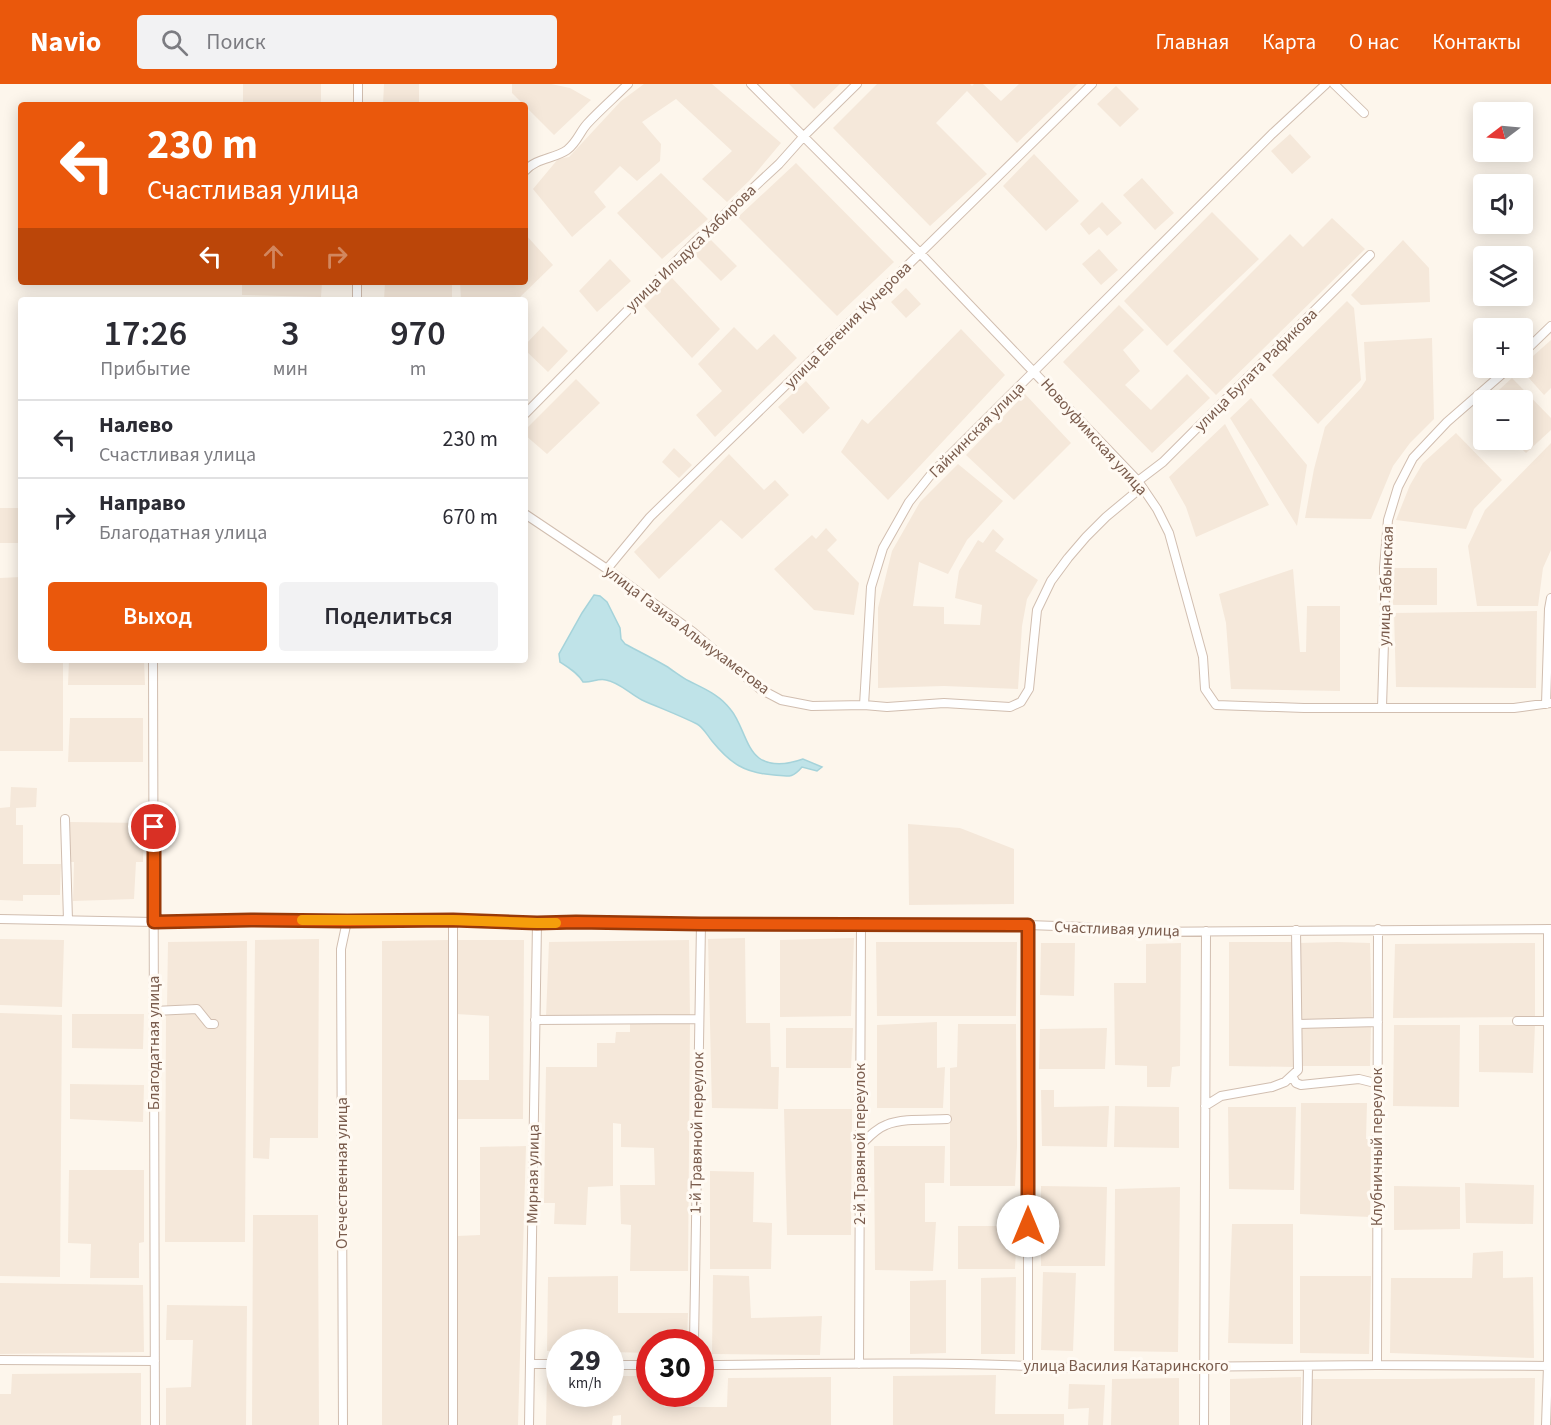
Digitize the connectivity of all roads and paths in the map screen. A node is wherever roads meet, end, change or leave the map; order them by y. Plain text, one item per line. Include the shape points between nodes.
1 (358, 84) edge
2 (628, 84) edge
3 (750, 84) edge
4 (858, 84) edge
5 (1092, 84) edge
6 (1326, 84) edge
7 (1334, 84) edge
8 (358, 102) edge
9 (1364, 113) dead end
10 (804, 136) junction
11 (528, 167) edge
12 (920, 253) junction
13 (1370, 255) dead end
14 (1551, 326) edge
15 (1533, 343) edge
16 (1034, 371) junction
17 (1498, 378) edge
18 (528, 411) edge
19 (1140, 484) junction
20 (528, 516) edge
21 (607, 569) junction
22 (1551, 598) edge
23 (153, 663) edge
24 (1548, 704) edge
25 (864, 705) junction
26 (1382, 707) junction
27 (65, 819) dead end
28 (0, 919) edge
29 (68, 920) junction
30 (453, 920) junction
31 (347, 921) junction
32 (154, 922) junction
33 (537, 923) junction
34 (701, 924) junction
35 (861, 925) junction
36 (1028, 925) junction
37 (1378, 929) junction
38 (1550, 929) edge
39 (1296, 930) junction
40 (1206, 931) junction
41 (1549, 1008) edge
42 (154, 1011) junction
43 (699, 1019) junction
44 (535, 1020) junction
45 (1548, 1021) junction
46 (1378, 1022) junction
47 (1517, 1022) dead end
48 (214, 1024) dead end
49 (1298, 1024) junction
50 (1292, 1076) junction
51 (1377, 1088) junction
52 (1205, 1106) junction
53 (947, 1119) dead end
54 (860, 1146) junction
55 (1549, 1276) edge
56 (694, 1329) edge
57 (0, 1360) edge
58 (155, 1360) junction
59 (530, 1364) junction
60 (546, 1364) edge
61 (859, 1364) junction
62 (714, 1365) edge
63 (1028, 1365) junction
64 (1377, 1365) junction
65 (1308, 1366) junction
66 (1549, 1366) edge
67 (1204, 1368) junction
68 (155, 1425) edge
69 (343, 1425) edge
70 (453, 1425) edge
71 (529, 1425) edge
72 (1204, 1425) edge
73 (1307, 1425) edge
74 (1546, 1425) edge

1 - 8 street
2 - 11 street via 585,126 573,145
3 - 10 street, Новоуфимская улица
4 - 10 street, улица Ильдуса Хабирова
5 - 12 street, улица Евгения Кучерова
6 - 16 street, Гайнинская улица
7 - 9 street
10 - 12 street, Новоуфимская улица
10 - 18 street, улица Ильдуса Хабирова
12 - 16 street, Новоуфимская улица
12 - 21 street, улица Евгения Кучерова via 650,517
13 - 19 street, улица Булата Рафикова
14 - 15 street
16 - 19 street, Новоуфимская улица
16 - 25 street, Гайнинская улица via 933,472 909,502 883,548 871,587
17 - 26 street, улица Табынская via 1413,458 1398,487 1388,520 1384,568
19 - 25 street, улица Булата Рафикова via 1086,537 1051,581 1038,610 1029,689 1021,702 1010,706
19 - 26 street, Новоуфимская улица via 1169,533 1203,657 1205,689 1216,705
20 - 21 street, улица Газиза Альмухаметова
21 - 25 street, улица Газиза Альмухаметова via 693,632 760,689 781,700 813,706
22 - 24 street
23 - 32 street, Благодатная улица
24 - 26 street, Новоуфимская улица via 1514,708
27 - 29 street
28 - 29 street, Счастливая улица
29 - 32 street, Счастливая улица
30 - 31 street, Счастливая улица
30 - 33 street, Счастливая улица
30 - 70 street
31 - 32 street, Счастливая улица
31 - 69 street, Отечественная улица via 341,949
32 - 42 street, Благодатная улица
33 - 34 street, Счастливая улица
33 - 44 street, Мирная улица
34 - 35 street, Счастливая улица
34 - 43 street, 1-й Травяной переулок
35 - 36 street, Счастливая улица
35 - 54 street, 2-й Травяной переулок
36 - 40 street, Счастливая улица via 1130,932
36 - 63 street
37 - 38 street, Счастливая улица
37 - 39 street, Счастливая улица
37 - 46 street, Клубничный переулок
38 - 41 street
39 - 40 street, Счастливая улица
39 - 49 street
40 - 52 street
41 - 45 street
42 - 48 street via 197,1010 209,1024
42 - 58 street, Благодатная улица
43 - 44 street
43 - 56 street, 1-й Травяной переулок
44 - 59 street, Мирная улица
45 - 47 street
45 - 55 street
46 - 49 street
46 - 51 street, Клубничный переулок
49 - 50 street via 1298,1070
50 - 51 street via 1301,1085 1359,1079 1375,1083
50 - 52 street via 1272,1087 1221,1096
51 - 64 street, Клубничный переулок
52 - 67 street
53 - 54 street via 885,1125
54 - 61 street, 2-й Травяной переулок
55 - 66 street
57 - 58 street
58 - 68 street, Благодатная улица
59 - 60 street
59 - 71 street, Мирная улица
61 - 62 street, улица Василия Катаринского
61 - 63 street, улица Василия Катаринского
63 - 67 street, улица Василия Катаринского
64 - 65 street, улица Василия Катаринского
64 - 66 street, улица Василия Катаринского
65 - 67 street, улица Василия Катаринского
65 - 73 street
66 - 74 street
67 - 72 street

